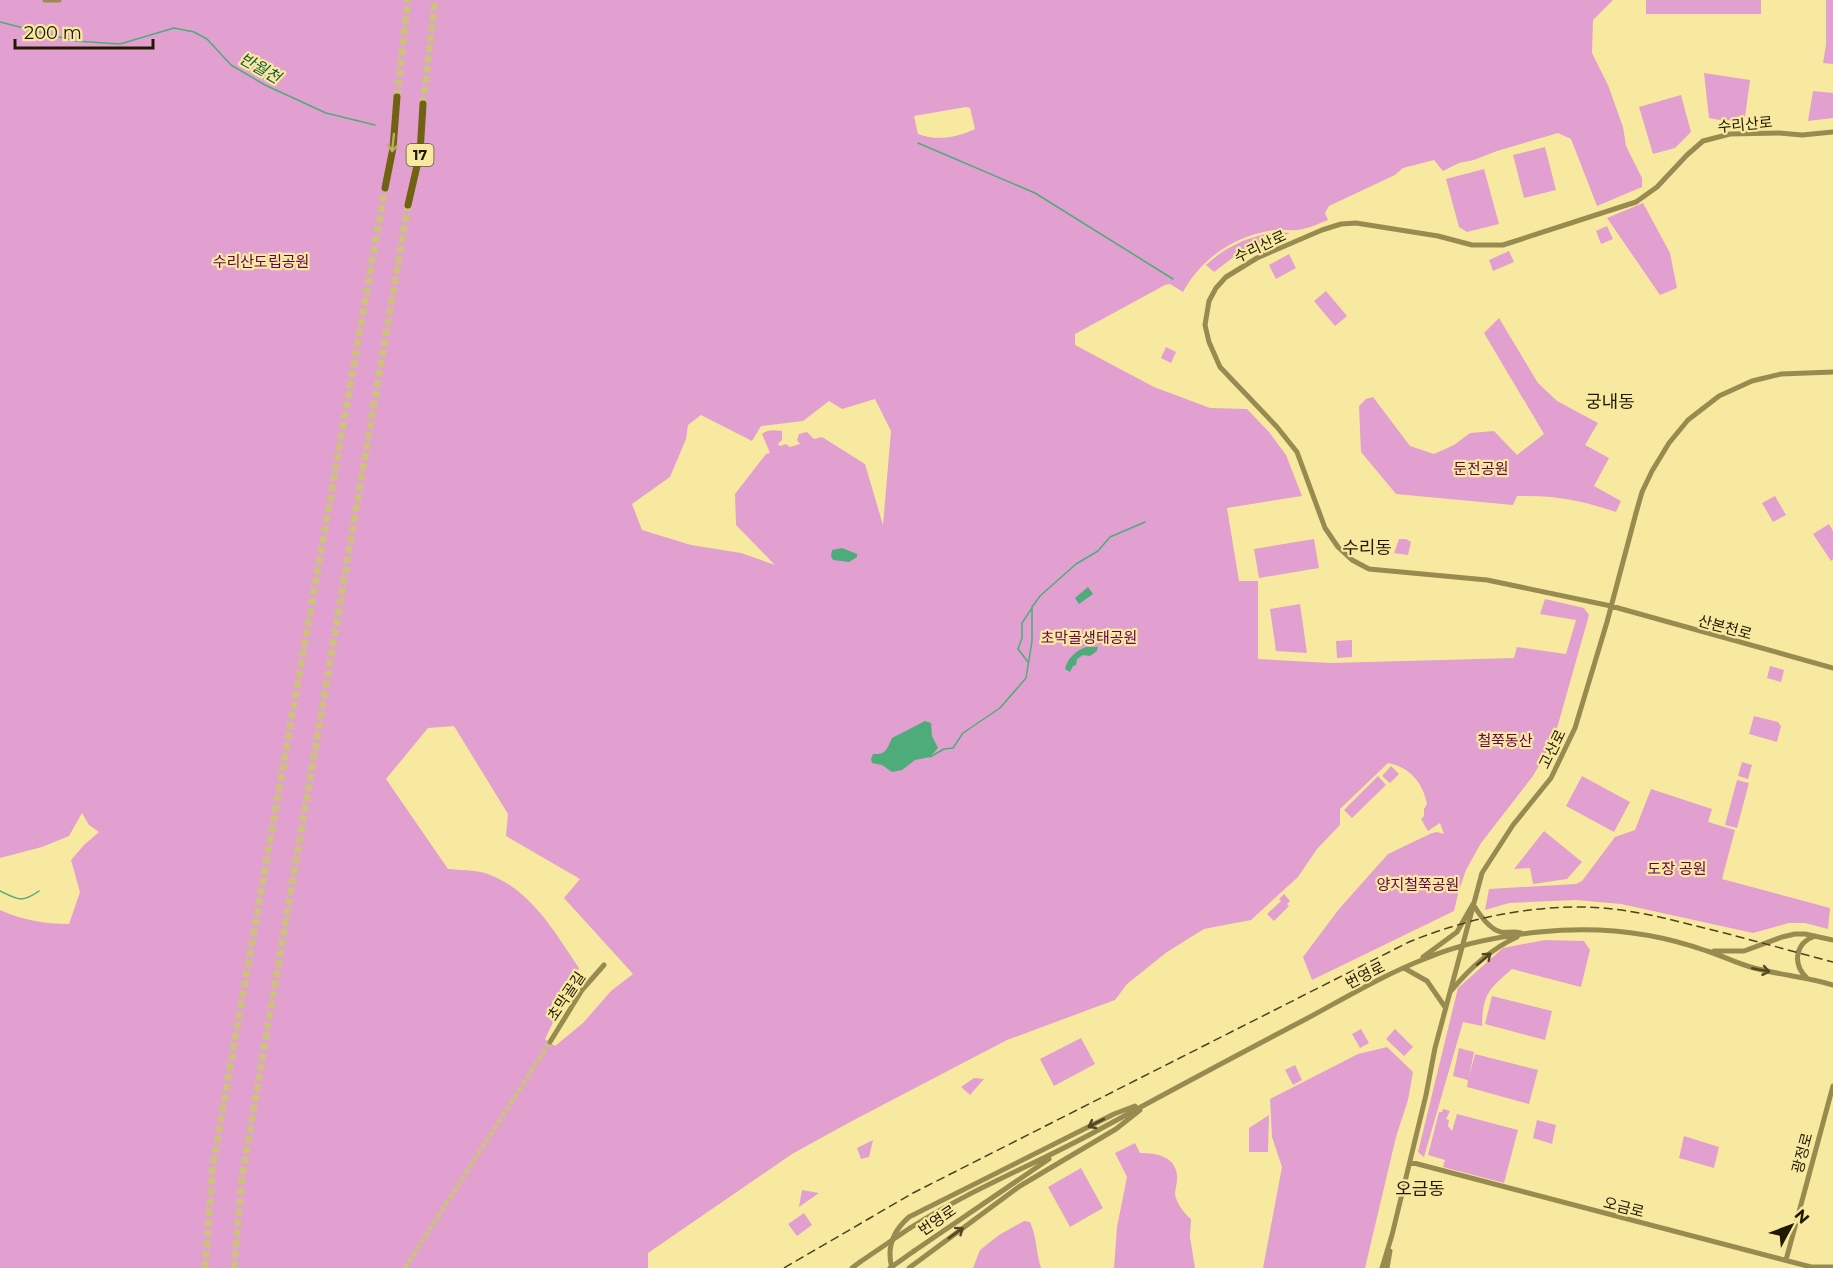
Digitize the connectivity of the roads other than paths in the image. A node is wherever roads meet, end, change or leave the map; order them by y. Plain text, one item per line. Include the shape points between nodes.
1 (45, 0) edge
2 (59, 0) edge
3 (397, 97) tunnel mouth
4 (423, 104) tunnel mouth
5 (1833, 132) edge
6 (385, 188) tunnel mouth
7 (408, 205) tunnel mouth
8 (1833, 372) edge
9 (1611, 606) junction
10 (1833, 668) edge
11 (1473, 904) junction
12 (1524, 934) junction
13 (1817, 936) junction
14 (1833, 940) edge
15 (1461, 946) junction
16 (1706, 950) junction
17 (1414, 963) junction
18 (604, 965) dead end
19 (1404, 968) junction
20 (1808, 978) junction
21 (1833, 985) edge
22 (1450, 992) junction
23 (1445, 1008) junction
24 (550, 1042) tunnel mouth
25 (1833, 1086) edge
26 (1151, 1101) junction
27 (1063, 1149) junction
28 (1410, 1162) junction
29 (1392, 1235) junction
30 (1786, 1260) junction
31 (1833, 1267) edge
32 (852, 1268) edge
33 (890, 1268) edge
34 (909, 1268) edge
35 (1382, 1268) edge
36 (1387, 1268) edge

1 - 2 street
3 -> 6 highway, 17
4 - 7 highway, 17 via 420,153
5 - 9 street, 수리산로 via 1730,134 1703,141 1657,187 1636,201 1503,245 1472,245 1369,224 1341,224 1240,267 1221,282 1209,301 1205,325 1216,361 1297,452 1325,528 1352,560 1369,569 1486,580
8 - 9 street, 고산로 via 1781,374 1752,381 1719,396 1688,420 1663,452 1642,492
9 - 10 street, 산본천로
9 - 11 street, 고산로 via 1564,754 1551,778 1486,864
11 - 12 street via 1491,927 1500,932
11 - 15 street, 고산로
11 - 17 street via 1457,932
12 - 15 street, 번영로
12 - 16 street, 번영로 via 1619,931
22 -> 12 street via 1497,946
13 - 14 street, 번영로
13 - 16 street, 번영로 via 1796,934 1744,951
13 - 20 street via 1808,939 1798,951 1798,965
15 - 17 street, 번영로
15 - 22 street, 고산로
16 -> 20 street, 번영로 via 1756,969
17 - 19 street, 번영로
18 - 24 street, 초막골길 via 582,990
19 - 23 street via 1427,981
19 - 26 street, 번영로
20 - 21 street, 번영로
22 - 23 street, 고산로
23 - 28 street, 고산로
25 - 30 street, 광정로
26 - 27 street, 번영로
26 -> 33 street via 1114,1114 909,1217 891,1239
34 -> 26 street via 1020,1186 1116,1129
27 - 32 street, 번영로, bridge via 939,1210
27 - 33 street, 번영로, bridge
28 - 29 street, 고산로
28 - 30 street, 오금로
29 - 35 street, 고산로
29 - 36 street, 고산로
30 - 31 street, 오금로 via 1811,1267

